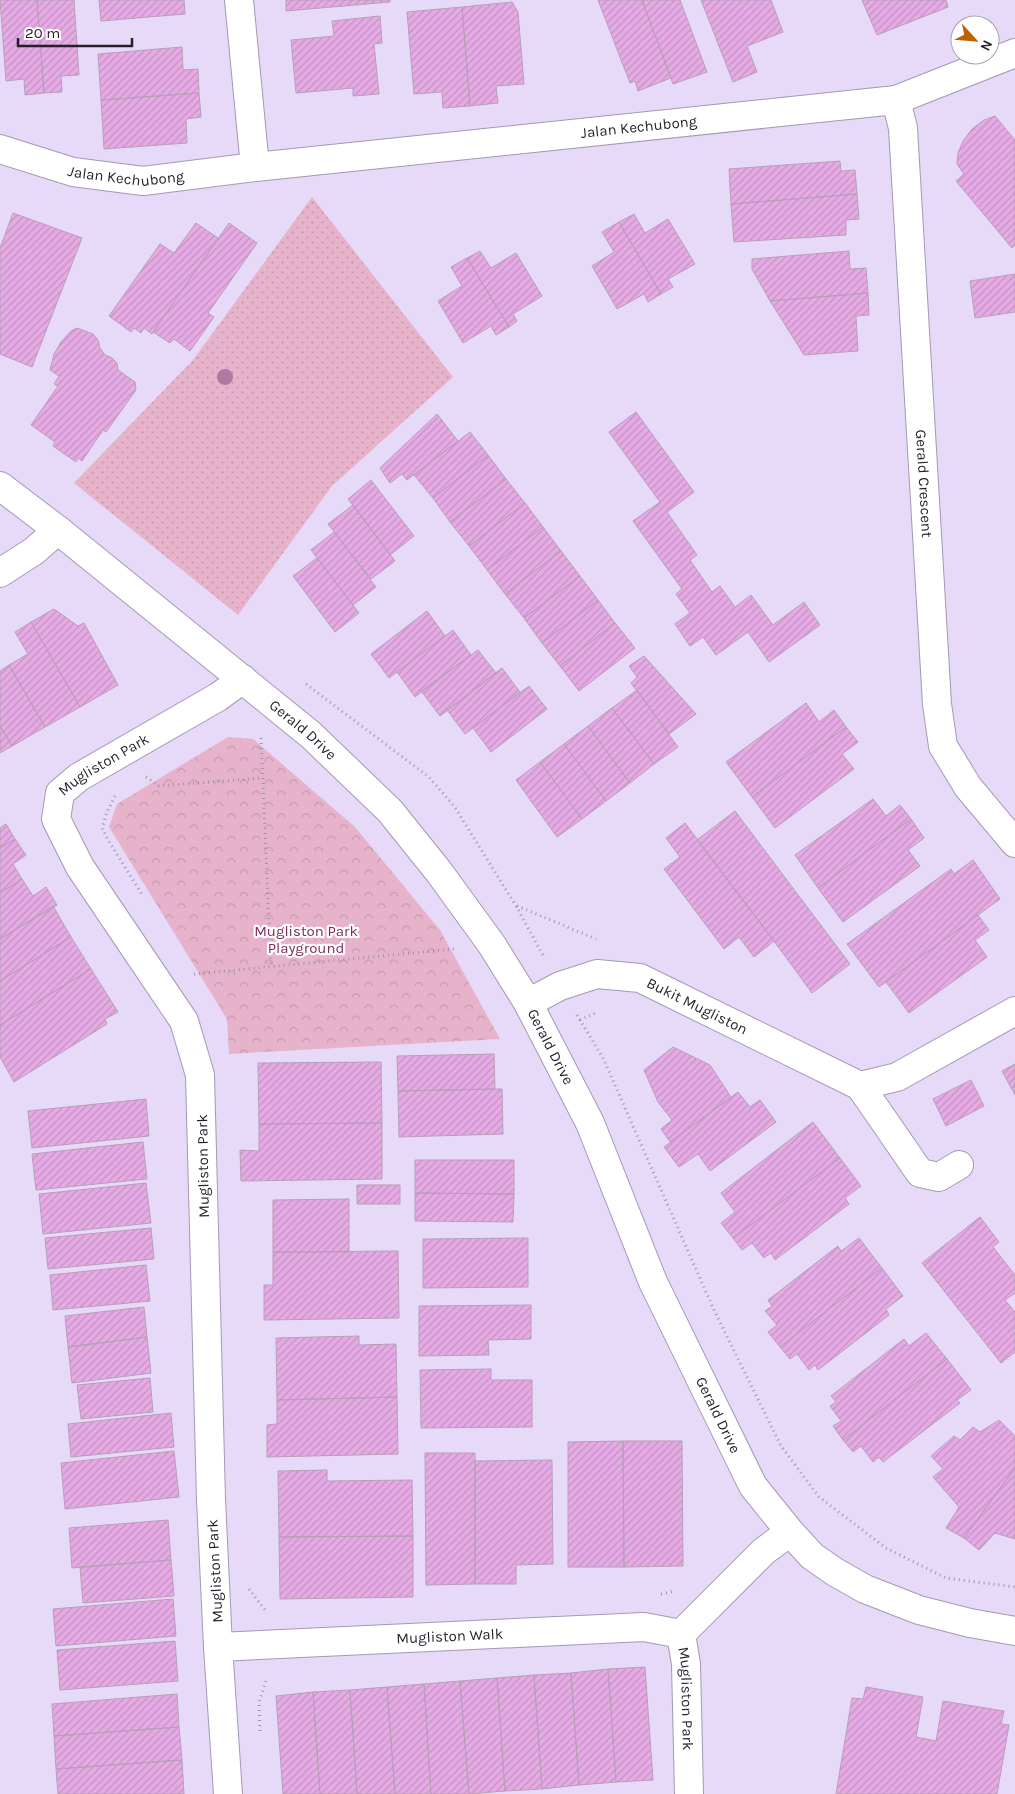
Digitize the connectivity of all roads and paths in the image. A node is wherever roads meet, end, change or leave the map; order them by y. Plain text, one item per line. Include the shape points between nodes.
1 (239, 0) edge
2 (1015, 53) edge
3 (896, 100) junction
4 (0, 149) edge
5 (255, 167) junction
6 (0, 486) edge
7 (58, 530) junction
8 (0, 573) edge
9 (243, 679) junction
10 (260, 734) dead end
11 (146, 777) dead end
12 (262, 778) junction
13 (1015, 842) edge
14 (516, 906) dead end
15 (597, 940) dead end
16 (460, 948) dead end
17 (271, 967) junction
18 (194, 974) dead end
19 (560, 986) junction
20 (528, 1003) junction
21 (1015, 1011) edge
22 (860, 1086) junction
23 (959, 1165) dead end
24 (790, 1532) junction
25 (1015, 1587) edge
26 (681, 1589) dead end
27 (655, 1596) dead end
28 (1015, 1631) edge
29 (681, 1634) junction
30 (266, 1644) junction
31 (218, 1647) junction
32 (260, 1738) dead end
33 (228, 1794) edge
34 (689, 1794) edge

1 - 5 street
2 - 3 street, Jalan Kechubong
3 - 5 street, Jalan Kechubong
3 - 13 street, Gerald Crescent via 903,128 937,704 943,746 968,787
4 - 5 street, Jalan Kechubong via 73,172 143,181
6 - 7 street, Gerald Drive
7 - 8 street via 34,551
7 - 9 street, Gerald Drive
9 - 20 street, Gerald Drive via 311,735 390,811 444,879
9 - 31 street, Mugliston Park via 218,697 79,777 60,793 56,819 80,867 184,1021 200,1075
10 - 12 path
11 - 12 path via 159,786
12 - 17 path
14 - 15 path
16 - 17 path
17 - 18 path
19 - 20 street, Bukit Mugliston
19 - 22 street, Bukit Mugliston via 597,974 640,978
19 - 25 path via 603,1058 714,1310 780,1446 819,1497 886,1548 946,1578
20 - 24 street, Gerald Drive via 590,1123 653,1282 753,1486
21 - 22 street via 897,1077
22 - 23 street, Bukit Mugliston via 920,1173 939,1177
24 - 28 street, Gerald Drive via 812,1556 873,1592 919,1610
24 - 29 street, Mugliston Park via 764,1551
26 - 27 path
29 - 30 street, Mugliston Walk via 644,1627
29 - 34 street, Mugliston Park via 686,1664
30 - 31 street, Mugliston Walk
30 - 32 path via 268,1677 259,1702
31 - 33 street, Mugliston Park

